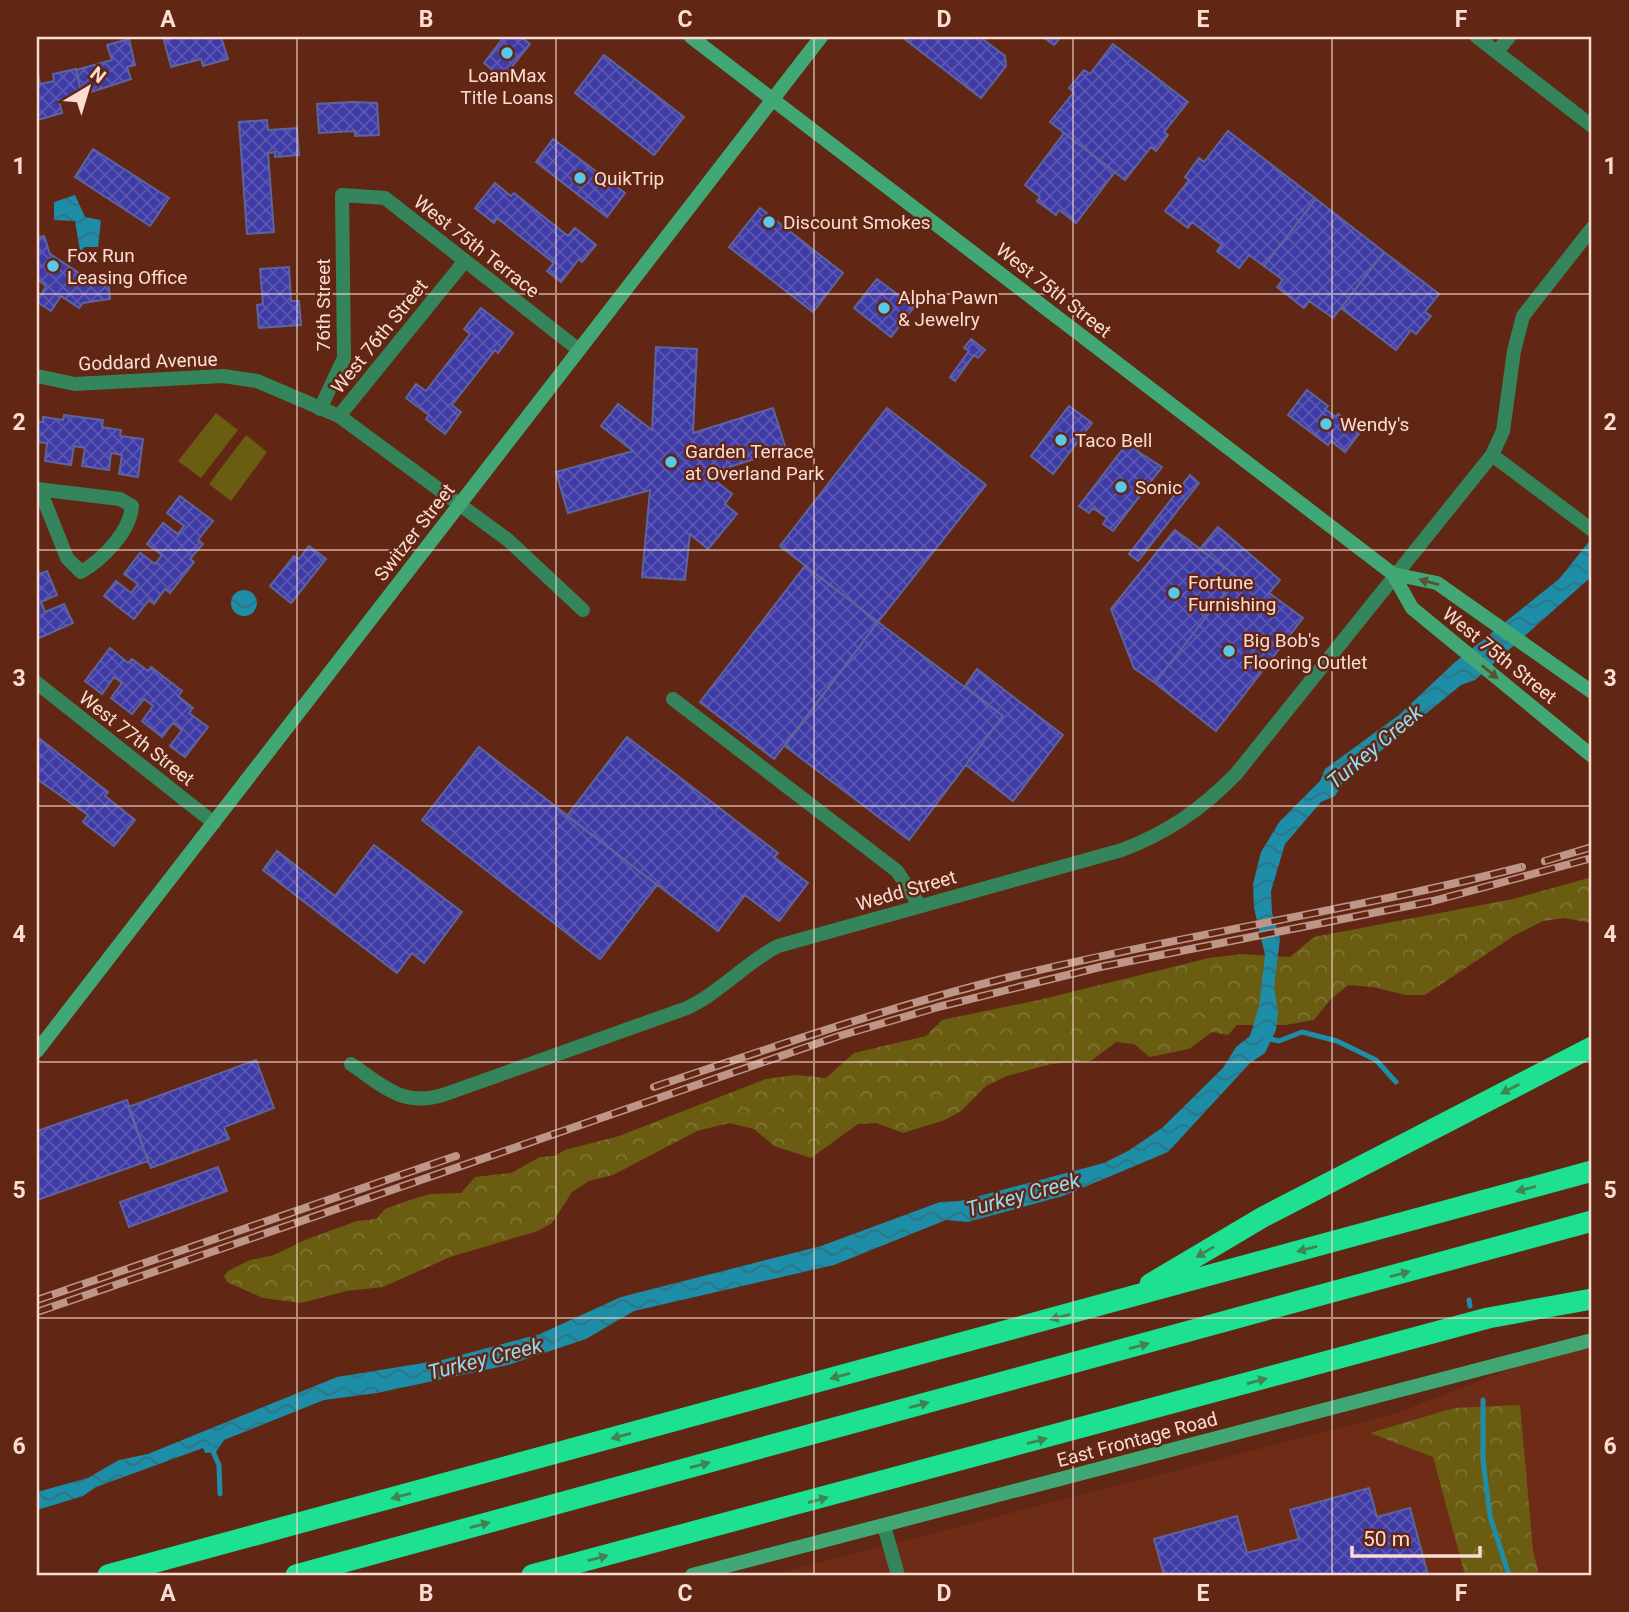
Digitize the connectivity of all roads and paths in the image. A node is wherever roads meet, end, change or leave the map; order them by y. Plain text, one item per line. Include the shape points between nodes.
1 (691, 37) edge
2 (821, 37) edge
3 (1477, 37) edge
4 (1509, 37) edge
5 (1497, 52) junction
6 (772, 99) junction
7 (1592, 126) edge
8 (342, 195) joint
9 (1592, 228) edge
10 (464, 262) junction
11 (579, 350) junction
12 (37, 376) edge
13 (320, 408) junction
14 (339, 416) junction
15 (1492, 455) junction
16 (39, 489) edge
17 (459, 505) junction
18 (1592, 530) edge
19 (1393, 574) junction
20 (583, 610) dead end
21 (37, 683) edge
22 (1592, 692) edge
23 (673, 699) dead end
24 (1592, 755) edge
25 (214, 822) junction
26 (920, 906) junction
27 (1592, 1047) edge
28 (37, 1051) edge
29 (351, 1064) dead end
30 (1592, 1171) edge
31 (1592, 1221) edge
32 (1126, 1299) junction
33 (1592, 1299) edge
34 (1592, 1340) edge
35 (884, 1526) junction
36 (108, 1575) edge
37 (296, 1575) edge
38 (532, 1575) edge
39 (692, 1575) edge
40 (898, 1575) edge

1 - 6 street, West 75th Street
2 - 6 street, Switzer Street
3 - 5 street
4 - 5 street
5 - 7 street
6 - 11 street, Switzer Street
6 - 19 street, West 75th Street
8 - 10 street, West 75th Terrace via 385,198
8 - 13 street, 76th Street via 344,358
9 - 15 street, Wedd Street via 1522,316 1503,432
10 - 11 street, West 75th Terrace
10 - 14 street, West 76th Street
11 - 17 street, Switzer Street
12 - 13 street, Goddard Avenue via 75,384 223,376 257,382
13 - 14 street, Goddard Avenue
14 - 17 street, West 76th Street
15 - 18 street
15 - 19 street, Wedd Street
16 - 16 street via 120,499 132,506 131,520 98,562 81,572 67,558
17 - 20 street, West 76th Street via 508,540
17 - 25 street, Switzer Street
22 -> 19 street, West 75th Street via 1437,583
19 -> 24 street, West 75th Street via 1412,608
19 - 26 street, Wedd Street via 1236,774 1184,820 1122,850
21 - 25 street, West 77th Street
23 - 26 street via 897,871
25 - 28 street, Switzer Street
26 - 29 street, Wedd Street via 778,946 687,1008 426,1100 400,1097
27 -> 32 highway via 1263,1217
30 -> 32 highway
37 -> 31 highway
32 -> 36 highway
38 -> 33 highway via 1479,1321
34 - 35 street, East Frontage Road
35 - 39 street, East Frontage Road
35 - 40 street

